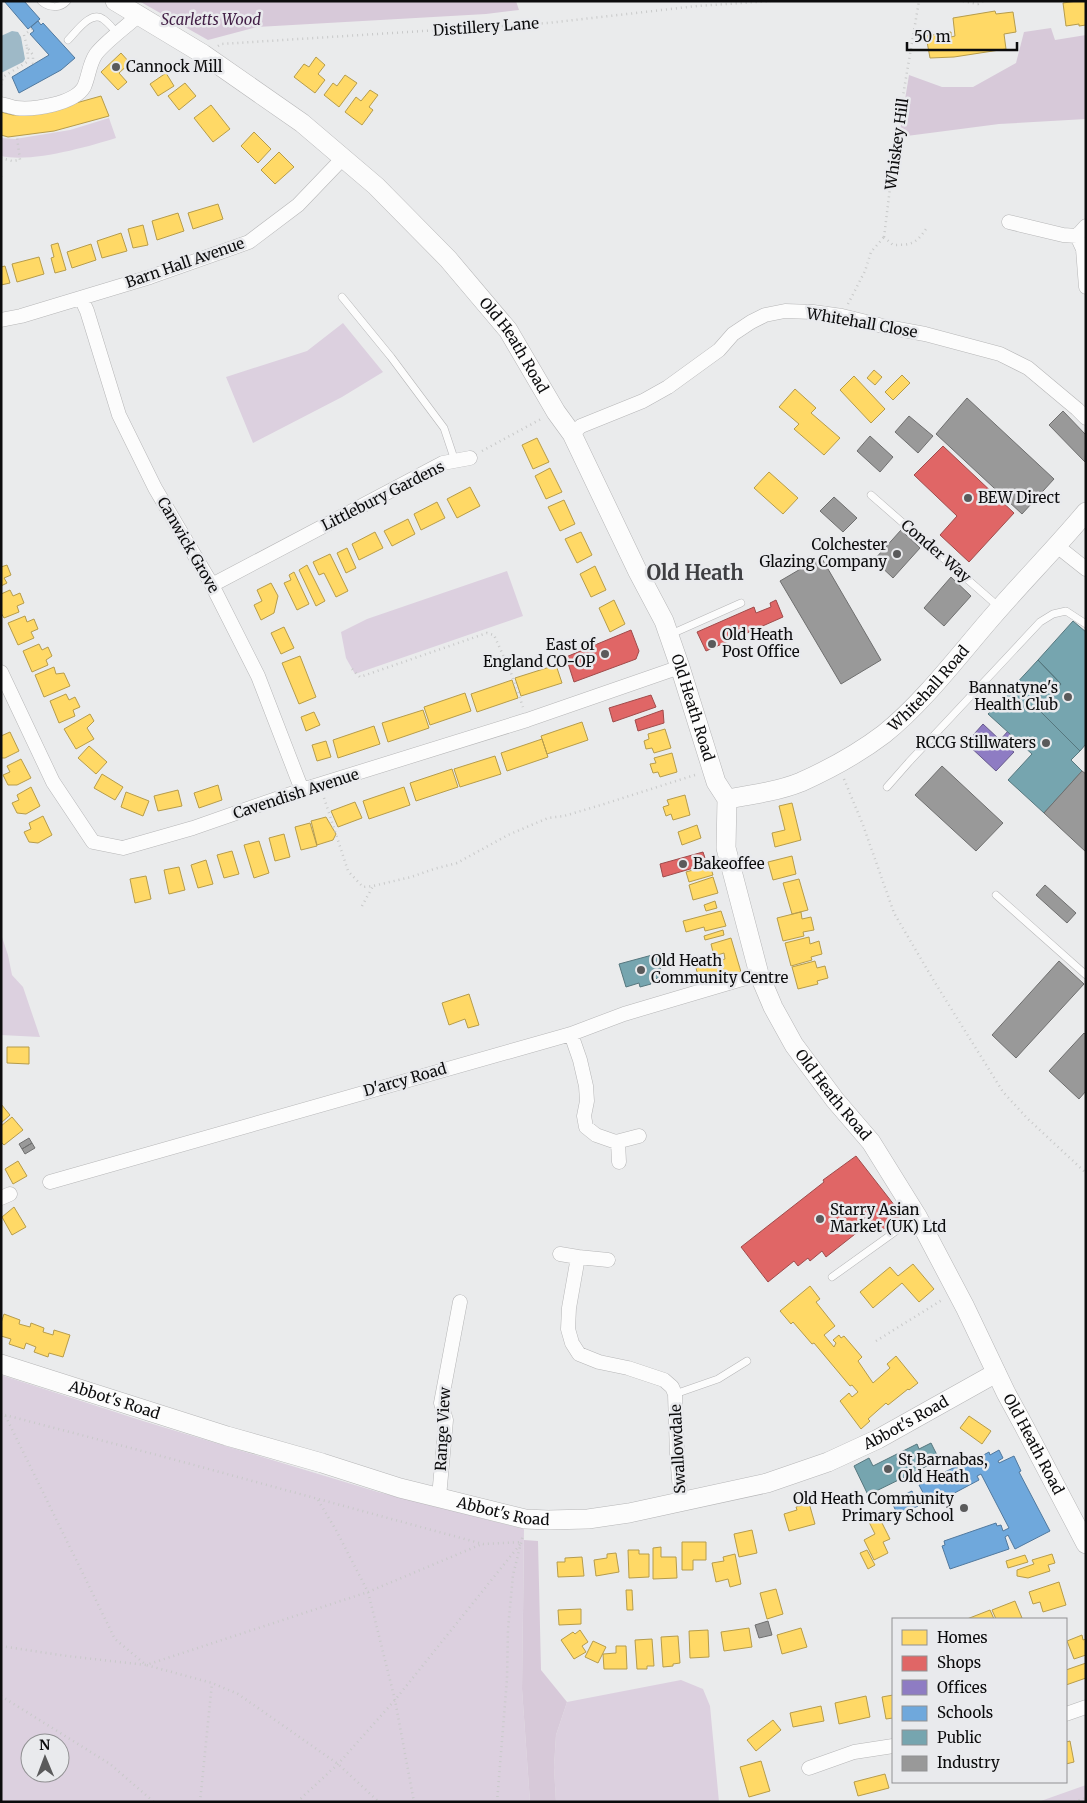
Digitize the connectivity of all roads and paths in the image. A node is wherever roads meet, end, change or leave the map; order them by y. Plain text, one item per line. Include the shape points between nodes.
1 (41, 1) edge
2 (67, 1) edge
3 (115, 1) edge
4 (770, 1) edge
5 (918, 1) edge
6 (963, 1) edge
7 (983, 1) edge
8 (139, 15) junction
9 (32, 29) dead end
10 (118, 34) junction
11 (68, 40) dead end
12 (27, 47) junction
13 (203, 54) junction
14 (33, 64) dead end
15 (1, 87) edge
16 (1, 104) edge
17 (17, 138) dead end
18 (1, 158) edge
19 (343, 158) junction
20 (1009, 222) dead end
21 (926, 229) dead end
22 (1082, 231) edge
23 (884, 237) junction
24 (1086, 287) edge
25 (342, 297) dead end
26 (81, 298) junction
27 (842, 316) junction
28 (1, 320) edge
29 (1083, 409) edge
30 (556, 412) junction
31 (572, 434) junction
32 (470, 458) joint
33 (456, 461) junction
34 (871, 495) dead end
35 (1086, 512) edge
36 (1057, 546) junction
37 (1086, 569) edge
38 (212, 586) junction
39 (741, 603) dead end
40 (1000, 608) junction
41 (1086, 624) edge
42 (669, 635) junction
43 (680, 667) junction
44 (352, 669) dead end
45 (1, 672) edge
46 (527, 720) junction
47 (837, 763) junction
48 (712, 770) junction
49 (323, 784) junction
50 (888, 787) dead end
51 (302, 790) junction
52 (727, 799) junction
53 (373, 886) junction
54 (996, 895) dead end
55 (362, 906) dead end
56 (759, 974) junction
57 (1086, 975) edge
58 (571, 1034) junction
59 (639, 1136) dead end
60 (616, 1142) junction
61 (619, 1162) dead end
62 (1086, 1173) edge
63 (50, 1182) dead end
64 (917, 1216) junction
65 (560, 1254) dead end
66 (578, 1257) junction
67 (608, 1260) dead end
68 (832, 1277) dead end
69 (956, 1291) junction
70 (460, 1302) dead end
71 (876, 1341) dead end
72 (747, 1360) dead end
73 (1, 1364) edge
74 (996, 1373) junction
75 (675, 1394) junction
76 (3, 1414) edge
77 (438, 1498) junction
78 (317, 1499) junction
79 (681, 1502) junction
80 (525, 1519) junction
81 (522, 1542) junction
82 (483, 1544) junction
83 (1086, 1544) edge
84 (368, 1592) junction
85 (1, 1646) edge
86 (146, 1665) junction
87 (212, 1683) junction
88 (1, 1696) edge
89 (395, 1700) junction
90 (1086, 1707) edge
91 (1067, 1714) edge
92 (892, 1746) edge
93 (338, 1764) junction
94 (809, 1768) dead end
95 (1086, 1798) edge
96 (154, 1802) edge
97 (200, 1802) edge
98 (297, 1802) edge
99 (379, 1802) edge
100 (414, 1802) edge
101 (497, 1802) edge
102 (1074, 1802) edge

1 - 2 lane via 46,6 57,7
3 - 8 street, Old Heath Road
4 - 13 path, Distillery Lane via 548,23 221,44
5 - 23 path, Whiskey Hill
6 - 7 path via 978,4
8 - 10 street
8 - 13 street, Old Heath Road
9 - 12 path via 24,35
10 - 11 lane via 96,16
10 - 16 street via 96,53 83,88 75,97 64,102 17,108
12 - 14 path
12 - 15 path via 27,62 3,77
13 - 19 street, Old Heath Road via 302,123
17 - 18 path via 20,160
19 - 26 street, Barn Hall Avenue via 298,205 249,242
19 - 30 street, Old Heath Road via 376,186 448,259 508,330
20 - 22 street via 1063,235
21 - 23 path via 909,245 893,245
22 - 24 street
23 - 27 path via 872,252
25 - 33 lane via 444,428
26 - 28 street, Barn Hall Avenue
26 - 38 street, Canwick Grove via 119,415 155,488
27 - 29 street, Whitehall Close via 1000,354 1028,368
27 - 31 street, Whitehall Close via 785,311 765,315 733,334 719,350 668,387 643,401 581,426
30 - 31 street, Old Heath Road
30 - 32 path
31 - 42 street, Old Heath Road
32 - 33 street, Littlebury Gardens
33 - 38 street, Littlebury Gardens via 443,463
34 - 40 lane, Conder Way
35 - 36 street, Whitehall Road
36 - 37 street
36 - 40 street, Whitehall Road
38 - 51 street, Canwick Grove via 258,676
39 - 42 lane
40 - 47 street, Whitehall Road via 904,716 884,734
41 - 50 lane via 1066,611 1040,622
42 - 43 street, Old Heath Road
43 - 46 street, Cavendish Avenue
43 - 48 street, Old Heath Road
44 - 46 path via 360,677 487,633 494,635
45 - 51 street, Cavendish Avenue via 53,782 93,842 123,848 193,828
46 - 49 street, Cavendish Avenue
47 - 52 street, Whitehall Road via 800,782
47 - 62 path via 894,913 934,981 1003,1092
48 - 52 street, Old Heath Road
48 - 53 path via 564,816 548,818 457,863
49 - 51 street, Cavendish Avenue
49 - 53 path via 348,871 363,887
52 - 56 street, Old Heath Road via 726,848
53 - 55 path
54 - 57 lane
56 - 58 street, D'arcy Road via 624,1014
56 - 64 street, Old Heath Road via 794,1044 871,1142
58 - 60 street via 585,1081 586,1127 596,1135
58 - 63 street, D'arcy Road
59 - 60 street
60 - 61 street
64 - 68 lane
64 - 69 street, Old Heath Road
65 - 66 street
66 - 67 street
66 - 75 street, Swallowdale via 568,1329 579,1354 664,1380
69 - 71 path
69 - 74 street, Old Heath Road
70 - 77 street, Range View via 441,1403 446,1420
72 - 75 lane via 718,1379
73 - 77 street, Abbot's Road via 227,1436
74 - 79 street, Abbot's Road via 902,1428 828,1462 767,1483
74 - 83 street, Old Heath Road
75 - 79 street, Swallowdale
76 - 78 path
76 - 86 path via 115,1639
77 - 80 street, Abbot's Road
78 - 82 path
78 - 84 path
79 - 80 street, Abbot's Road via 588,1519
80 - 81 path
81 - 82 path
81 - 89 path
81 - 101 path via 512,1575
82 - 84 path
84 - 86 path
84 - 89 path
85 - 86 path
86 - 87 path
87 - 93 path via 238,1694
87 - 97 path
88 - 96 path via 110,1764
89 - 93 path
89 - 100 path
90 - 91 street
92 - 94 street via 854,1752
93 - 98 path
93 - 99 path
95 - 102 path

